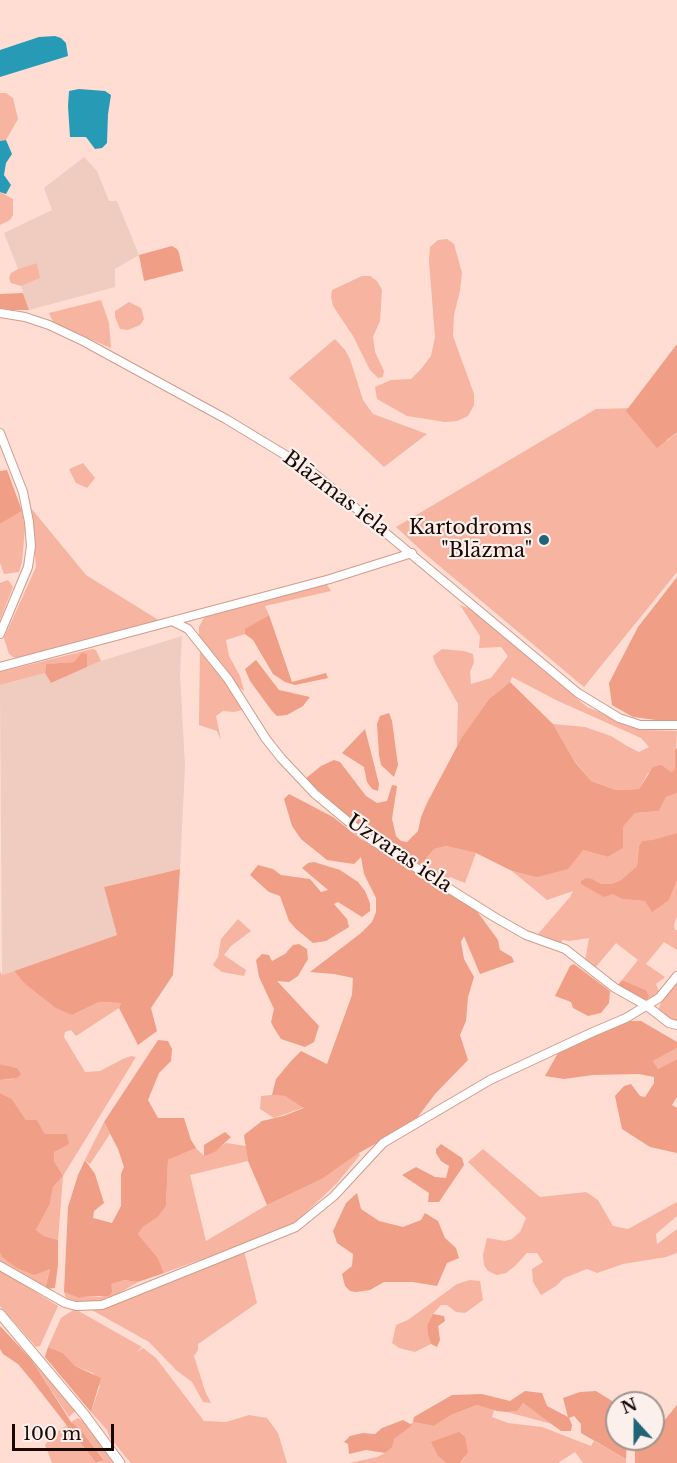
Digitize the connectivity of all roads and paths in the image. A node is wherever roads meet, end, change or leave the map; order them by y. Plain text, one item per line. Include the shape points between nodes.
1 (0, 313) edge
2 (0, 433) edge
3 (412, 553) junction
4 (174, 622) junction
5 (0, 633) edge
6 (0, 667) edge
7 (677, 725) edge
8 (677, 976) edge
9 (647, 1006) junction
10 (677, 1025) edge
11 (0, 1266) edge
12 (0, 1314) edge
13 (120, 1463) edge

1 - 3 street, Blāzmas iela via 49,325 226,419 310,470
2 - 5 street via 23,492 31,546 28,567
3 - 4 street
3 - 7 street, Blāzmas iela via 578,693 619,718 640,725
4 - 6 street
4 - 9 street, Uzvaras iela via 188,629 228,679 280,758 345,819 370,839 496,918 526,935 565,949 615,988
8 - 9 street
9 - 10 street, Uzvaras iela
9 - 11 street via 490,1080 383,1143 334,1196 296,1227 275,1236 102,1305 65,1303
12 - 13 main road

